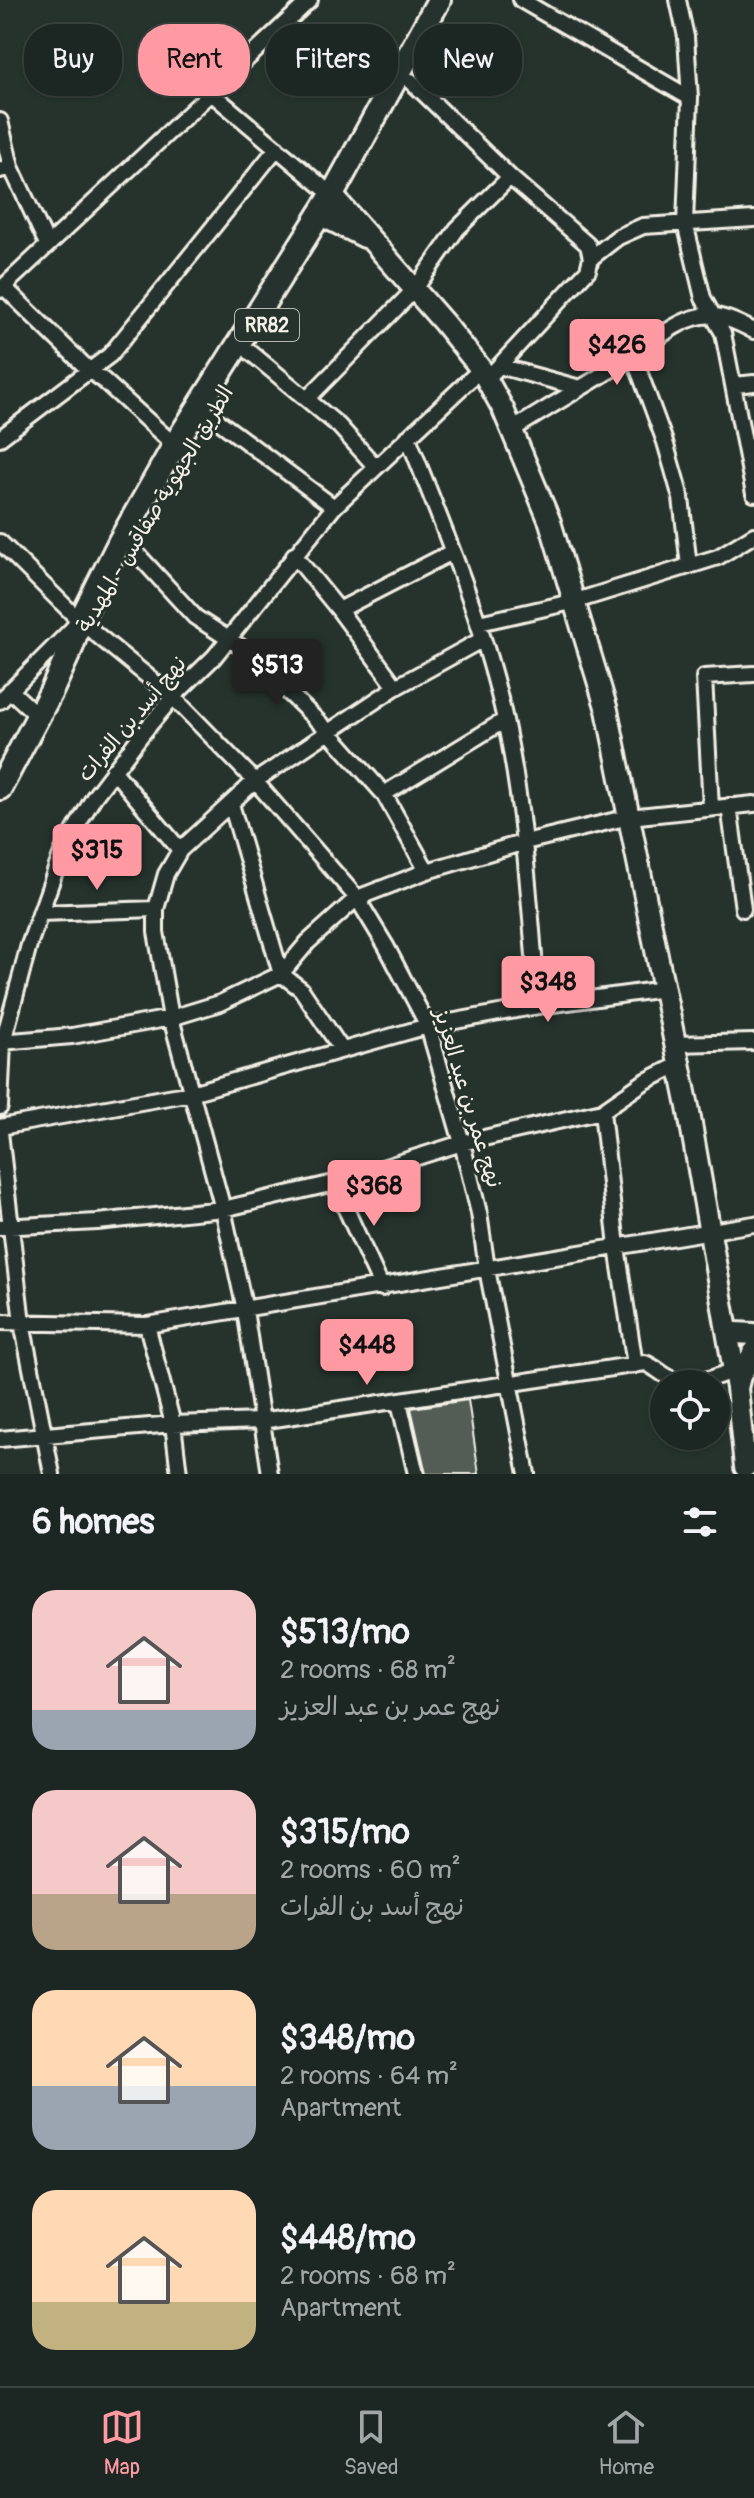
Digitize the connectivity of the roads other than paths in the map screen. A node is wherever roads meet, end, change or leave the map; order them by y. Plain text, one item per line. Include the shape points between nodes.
1 (439, 0) edge
2 (456, 0) edge
3 (521, 0) edge
4 (678, 0) edge
5 (306, 1) edge
6 (250, 54) edge
7 (411, 81) junction
8 (206, 96) edge
9 (215, 96) edge
10 (690, 98) junction
11 (0, 121) edge
12 (277, 148) junction
13 (6, 168) edge
14 (510, 177) junction
15 (330, 209) junction
16 (754, 219) edge
17 (685, 223) junction
18 (47, 244) junction
19 (591, 258) junction
20 (2, 288) edge
21 (415, 289) junction
22 (713, 316) junction
23 (752, 329) edge
24 (250, 352) junction
25 (633, 355) junction
26 (90, 371) junction
27 (488, 372) junction
28 (754, 383) edge
29 (735, 385) junction
30 (580, 388) junction
31 (307, 399) junction
32 (209, 414) junction
33 (512, 430) junction
34 (408, 437) junction
35 (0, 438) edge
36 (178, 450) junction
37 (375, 466) junction
38 (754, 494) edge
39 (334, 507) junction
40 (754, 535) edge
41 (0, 542) edge
42 (130, 546) junction
43 (452, 552) junction
44 (294, 555) junction
45 (689, 566) junction
46 (576, 601) junction
47 (339, 610) junction
48 (479, 623) junction
49 (84, 624) junction
50 (227, 639) junction
51 (483, 639) junction
52 (36, 663) junction
53 (754, 674) edge
54 (58, 678) junction
55 (396, 687) junction
56 (5, 695) edge
57 (173, 697) junction
58 (38, 716) junction
59 (505, 720) junction
60 (329, 732) junction
61 (113, 770) junction
62 (255, 781) junction
63 (0, 788) edge
64 (384, 794) junction
65 (231, 804) junction
66 (754, 804) edge
67 (729, 806) junction
68 (711, 808) junction
69 (629, 817) junction
70 (525, 842) junction
71 (180, 850) junction
72 (427, 871) junction
73 (357, 898) junction
74 (156, 909) junction
75 (743, 909) dead end
76 (40, 913) junction
77 (281, 974) junction
78 (664, 989) junction
79 (538, 1006) junction
80 (171, 1018) junction
81 (428, 1026) junction
82 (2, 1042) edge
83 (754, 1042) edge
84 (342, 1050) junction
85 (677, 1054) junction
86 (191, 1093) junction
87 (0, 1107) edge
88 (602, 1111) junction
89 (0, 1130) edge
90 (462, 1143) junction
91 (334, 1183) junction
92 (223, 1209) junction
93 (754, 1224) edge
94 (5, 1227) edge
95 (710, 1231) junction
96 (617, 1247) junction
97 (487, 1269) junction
98 (382, 1288) junction
99 (245, 1310) junction
100 (0, 1322) edge
101 (22, 1323) junction
102 (147, 1325) junction
103 (739, 1328) edge
104 (753, 1356) edge
105 (635, 1365) junction
106 (736, 1379) junction
107 (508, 1383) junction
108 (399, 1402) junction
109 (261, 1421) junction
110 (173, 1424) junction
111 (46, 1436) junction
112 (0, 1439) edge
113 (742, 1470) edge
114 (52, 1474) edge
115 (179, 1474) edge
116 (270, 1474) edge
117 (416, 1474) edge
118 (527, 1474) edge

1 - 15 main road, الطريق الجهوية صفاقس - المهدية / RR82
2 - 7 main road, الطريق الجهوية صفاقس - المهدية / RR82
3 - 10 street
4 - 10 street
5 - 6 street
7 - 14 street
7 - 15 main road, الطريق الجهوية صفاقس - المهدية / RR82
8 - 18 street
9 - 12 street
10 - 17 street
11 - 13 street
12 - 15 street
12 - 26 street via 110,355
13 - 18 street
14 - 19 street via 588,245
14 - 21 street via 457,229
15 - 21 street via 368,239
15 - 24 main road, الطريق الجهوية صفاقس - المهدية / RR82
15 - 36 main road, الطريق الجهوية صفاقس - المهدية / RR82
16 - 17 street
17 - 19 street via 630,230
17 - 22 street via 703,298
18 - 20 street
19 - 27 street, نهج أسد بن الفرات via 588,270
20 - 26 street
21 - 27 street
21 - 31 street
22 - 23 street
22 - 25 street via 678,324
22 - 29 street via 723,333
24 - 31 street
24 - 32 main road, الطريق الجهوية صفاقس - المهدية / RR82
25 - 30 street
25 - 45 street via 681,498
26 - 35 street
26 - 36 street
27 - 30 street
27 - 33 street
27 - 34 street, نهج أسد بن الفرات
28 - 29 street
29 - 38 street
30 - 33 street
31 - 37 street
32 - 36 main road, الطريق الجهوية صفاقس - المهدية / RR82
32 - 39 street
33 - 46 street via 544,504
34 - 37 street, نهج أسد بن الفرات
34 - 43 street
36 - 42 main road, الطريق الجهوية صفاقس - المهدية / RR82
36 - 49 main road, الطريق الجهوية صفاقس - المهدية / RR82 via 98,581
37 - 39 street, نهج أسد بن الفرات
39 - 44 street, نهج أسد بن الفرات
40 - 45 street via 718,557
41 - 49 street, نهج عمر بن عبد العزيز
42 - 49 main road, الطريق الجهوية صفاقس - المهدية / RR82
42 - 50 street via 195,617
43 - 47 street
43 - 48 street
44 - 47 street
44 - 50 street, نهج أسد بن الفرات
45 - 46 street
46 - 48 street
46 - 69 street via 607,710
47 - 55 street
48 - 51 street
49 - 52 street
49 - 54 main road, الطريق الجهوية صفاقس - المهدية / RR82
49 - 57 street, نهج عمر بن عبد العزيز
50 - 57 street, نهج أسد بن الفرات
50 - 60 street via 244,649
51 - 55 street
51 - 59 street
52 - 54 street
52 - 56 street
53 - 68 street via 704,677
54 - 58 main road, الطريق الجهوية صفاقس - المهدية / RR82
55 - 60 street
56 - 58 street
57 - 61 street, نهج أسد بن الفرات
57 - 62 street, نهج عمر بن عبد العزيز
58 - 63 main road, الطريق الجهوية صفاقس - المهدية / RR82
59 - 64 street
59 - 70 street
60 - 62 street
60 - 64 street
61 - 71 street
61 - 76 street, نهج أسد بن الفرات via 62,852
62 - 65 street
62 - 73 street, نهج عمر بن عبد العزيز
64 - 72 street
65 - 71 street
65 - 77 street
66 - 67 street
67 - 68 street
67 - 75 street
68 - 69 street
69 - 70 street
69 - 78 street
70 - 72 street
70 - 79 street
71 - 74 street
72 - 73 street
73 - 77 street
73 - 81 street, نهج عمر بن عبد العزيز
74 - 76 street
74 - 80 street
76 - 82 street, نهج أسد بن الفرات
77 - 80 street via 220,1003
77 - 84 street via 301,989
78 - 79 street
78 - 85 street
79 - 81 street
80 - 82 street
80 - 86 street
81 - 84 street
81 - 90 street, نهج عمر بن عبد العزيز
82 - 87 street, نهج أسد بن الفرات
83 - 85 street
84 - 86 street
85 - 88 street
85 - 95 street
86 - 89 street
86 - 92 street
88 - 90 street
88 - 96 street
89 - 94 street
90 - 91 street
90 - 97 street, نهج عمر بن عبد العزيز
91 - 92 street
91 - 98 street
92 - 94 street
92 - 99 street
93 - 95 street
94 - 101 street
95 - 96 street
95 - 103 street
96 - 97 street
96 - 105 street
97 - 98 street
97 - 107 street, نهج عمر بن عبد العزيز
98 - 99 street
99 - 102 street
99 - 109 street
100 - 101 street
101 - 102 street
101 - 111 street
102 - 110 street
103 - 104 street
103 - 106 street
104 - 106 street
105 - 106 street via 654,1366 684,1382
105 - 107 street
106 - 113 street
107 - 108 street
107 - 118 street, نهج عمر بن عبد العزيز
108 - 109 street
108 - 117 street
109 - 110 street
109 - 116 street
110 - 111 street
110 - 115 street
111 - 112 street
111 - 114 street

